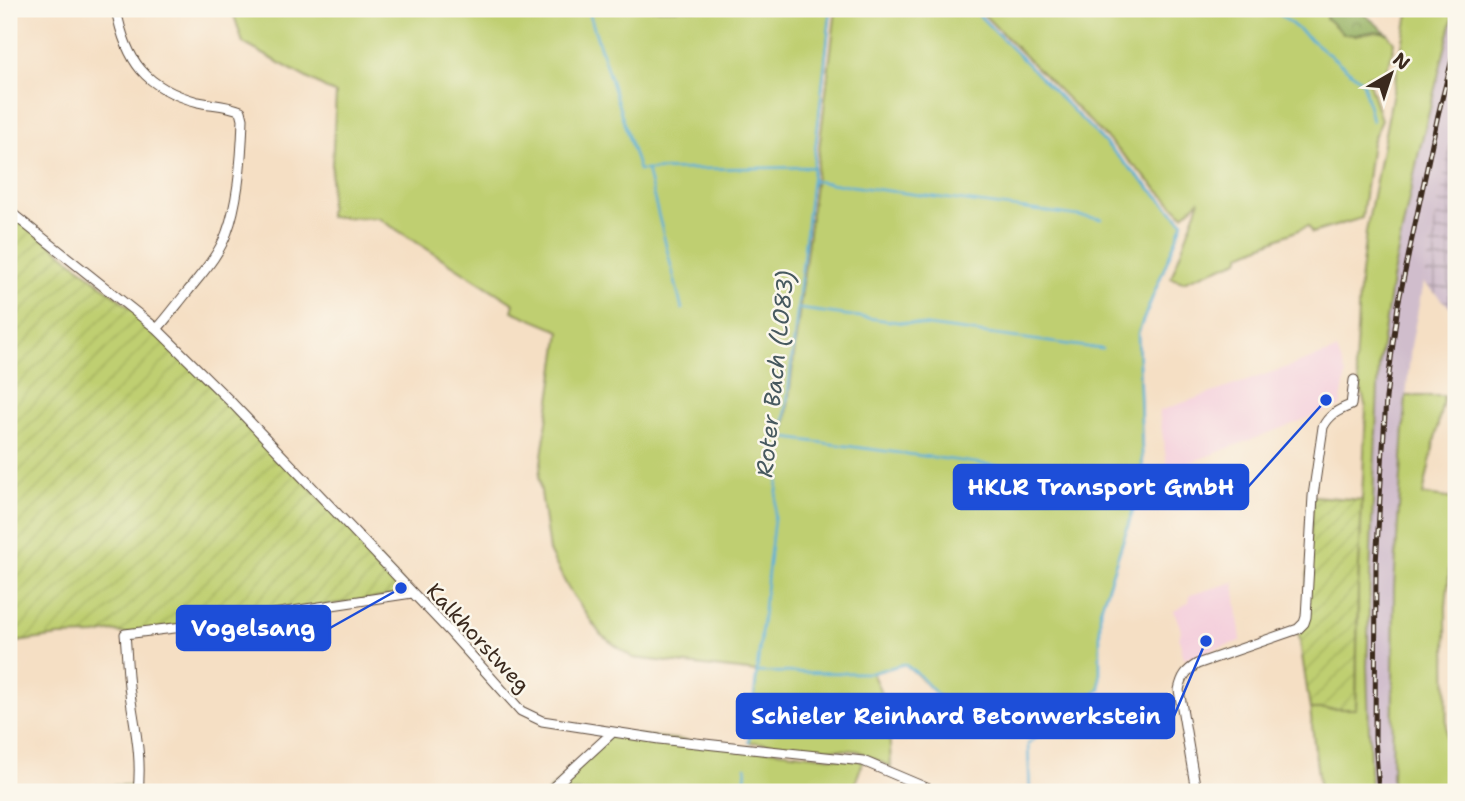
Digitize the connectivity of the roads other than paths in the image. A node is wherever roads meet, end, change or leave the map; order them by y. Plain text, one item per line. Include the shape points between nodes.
1 (116, 9) edge
2 (9, 211) edge
3 (157, 328) junction
4 (1354, 380) dead end
5 (412, 593) junction
6 (613, 732) junction
7 (138, 792) edge
8 (548, 792) edge
9 (936, 792) edge
10 (1194, 792) edge

1 - 3 street via 128,53 148,77 173,95 241,111 243,119 228,232 210,263
2 - 3 street, Kalkhorstweg
3 - 5 street, Kalkhorstweg
4 - 10 street via 1351,405 1333,414 1323,428 1304,623 1197,664 1181,679
5 - 6 street, Kalkhorstweg via 521,711 542,722
5 - 7 street via 125,634 141,771
6 - 8 street
6 - 9 street, Kalkhorstweg via 863,761

